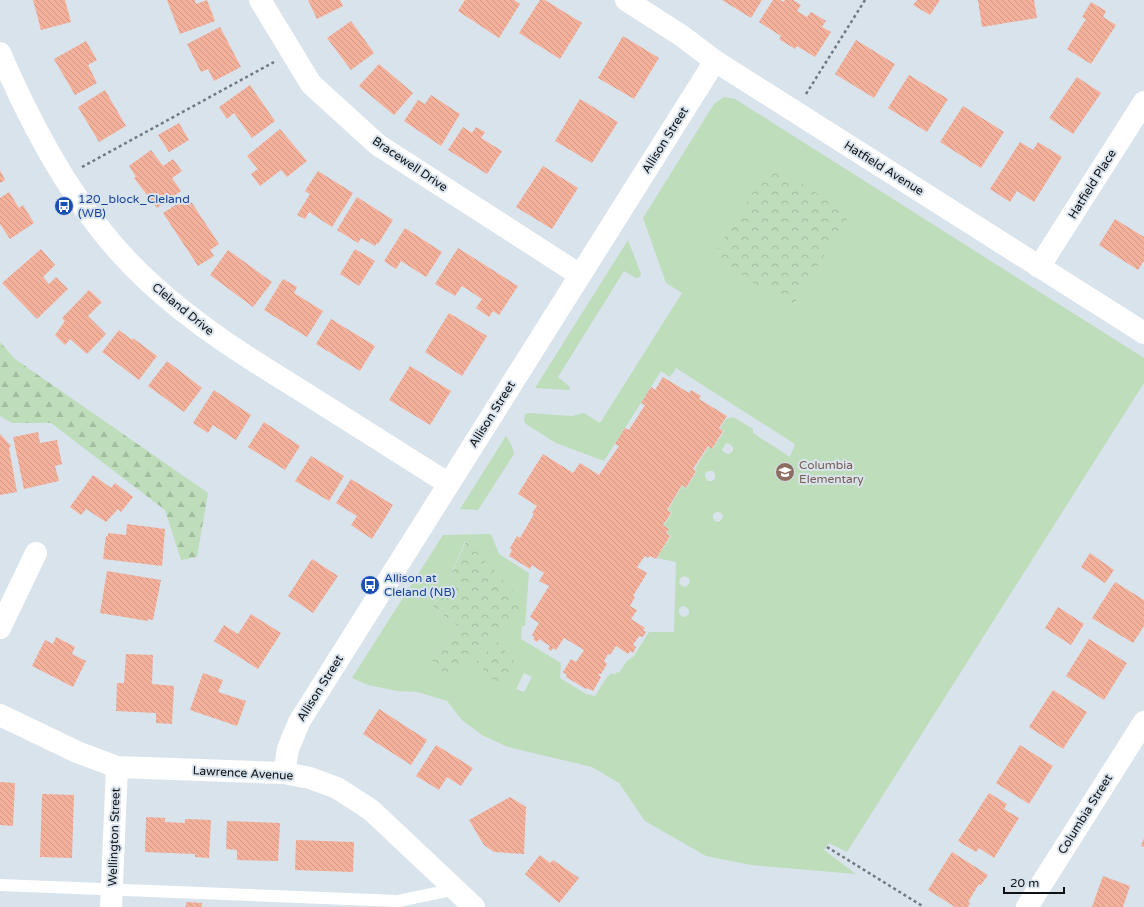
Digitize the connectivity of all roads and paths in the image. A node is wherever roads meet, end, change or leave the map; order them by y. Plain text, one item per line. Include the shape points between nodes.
1 (260, 0) edge
2 (626, 0) edge
3 (865, 0) edge
4 (292, 52) junction
5 (0, 53) edge
6 (715, 61) junction
7 (1144, 102) edge
8 (795, 111) junction
9 (64, 177) junction
10 (1039, 267) junction
11 (580, 274) junction
12 (1144, 333) edge
13 (448, 484) junction
14 (36, 553) dead end
15 (0, 628) edge
16 (0, 715) edge
17 (1144, 722) edge
18 (117, 767) junction
19 (284, 773) junction
20 (827, 847) dead end
21 (0, 885) edge
22 (456, 889) junction
23 (111, 898) edge
24 (474, 907) edge
25 (924, 907) edge
26 (1027, 907) edge

1 - 4 street, Bracewell Drive
2 - 6 street, Hatfield Avenue
3 - 8 path
4 - 9 path
4 - 11 street, Bracewell Drive via 311,84 378,145
5 - 9 street, Cleland Drive via 34,124
6 - 8 street, Hatfield Avenue
6 - 11 street, Allison Street
7 - 10 street, Hatfield Place
8 - 10 street, Hatfield Avenue
9 - 13 street, Cleland Drive via 110,240 148,282 190,317 234,349
10 - 12 street, Hatfield Avenue
11 - 13 street, Allison Street
13 - 19 street, Allison Street via 299,722 288,749
14 - 15 street
16 - 18 street, Lawrence Avenue via 77,752
17 - 26 street, Columbia Street
18 - 19 street, Lawrence Avenue
18 - 23 street, Wellington Street
19 - 22 street, Lawrence Avenue via 310,778 337,788 371,810
20 - 25 path
21 - 23 lane
22 - 23 lane via 398,900
22 - 24 street, Lawrence Avenue

